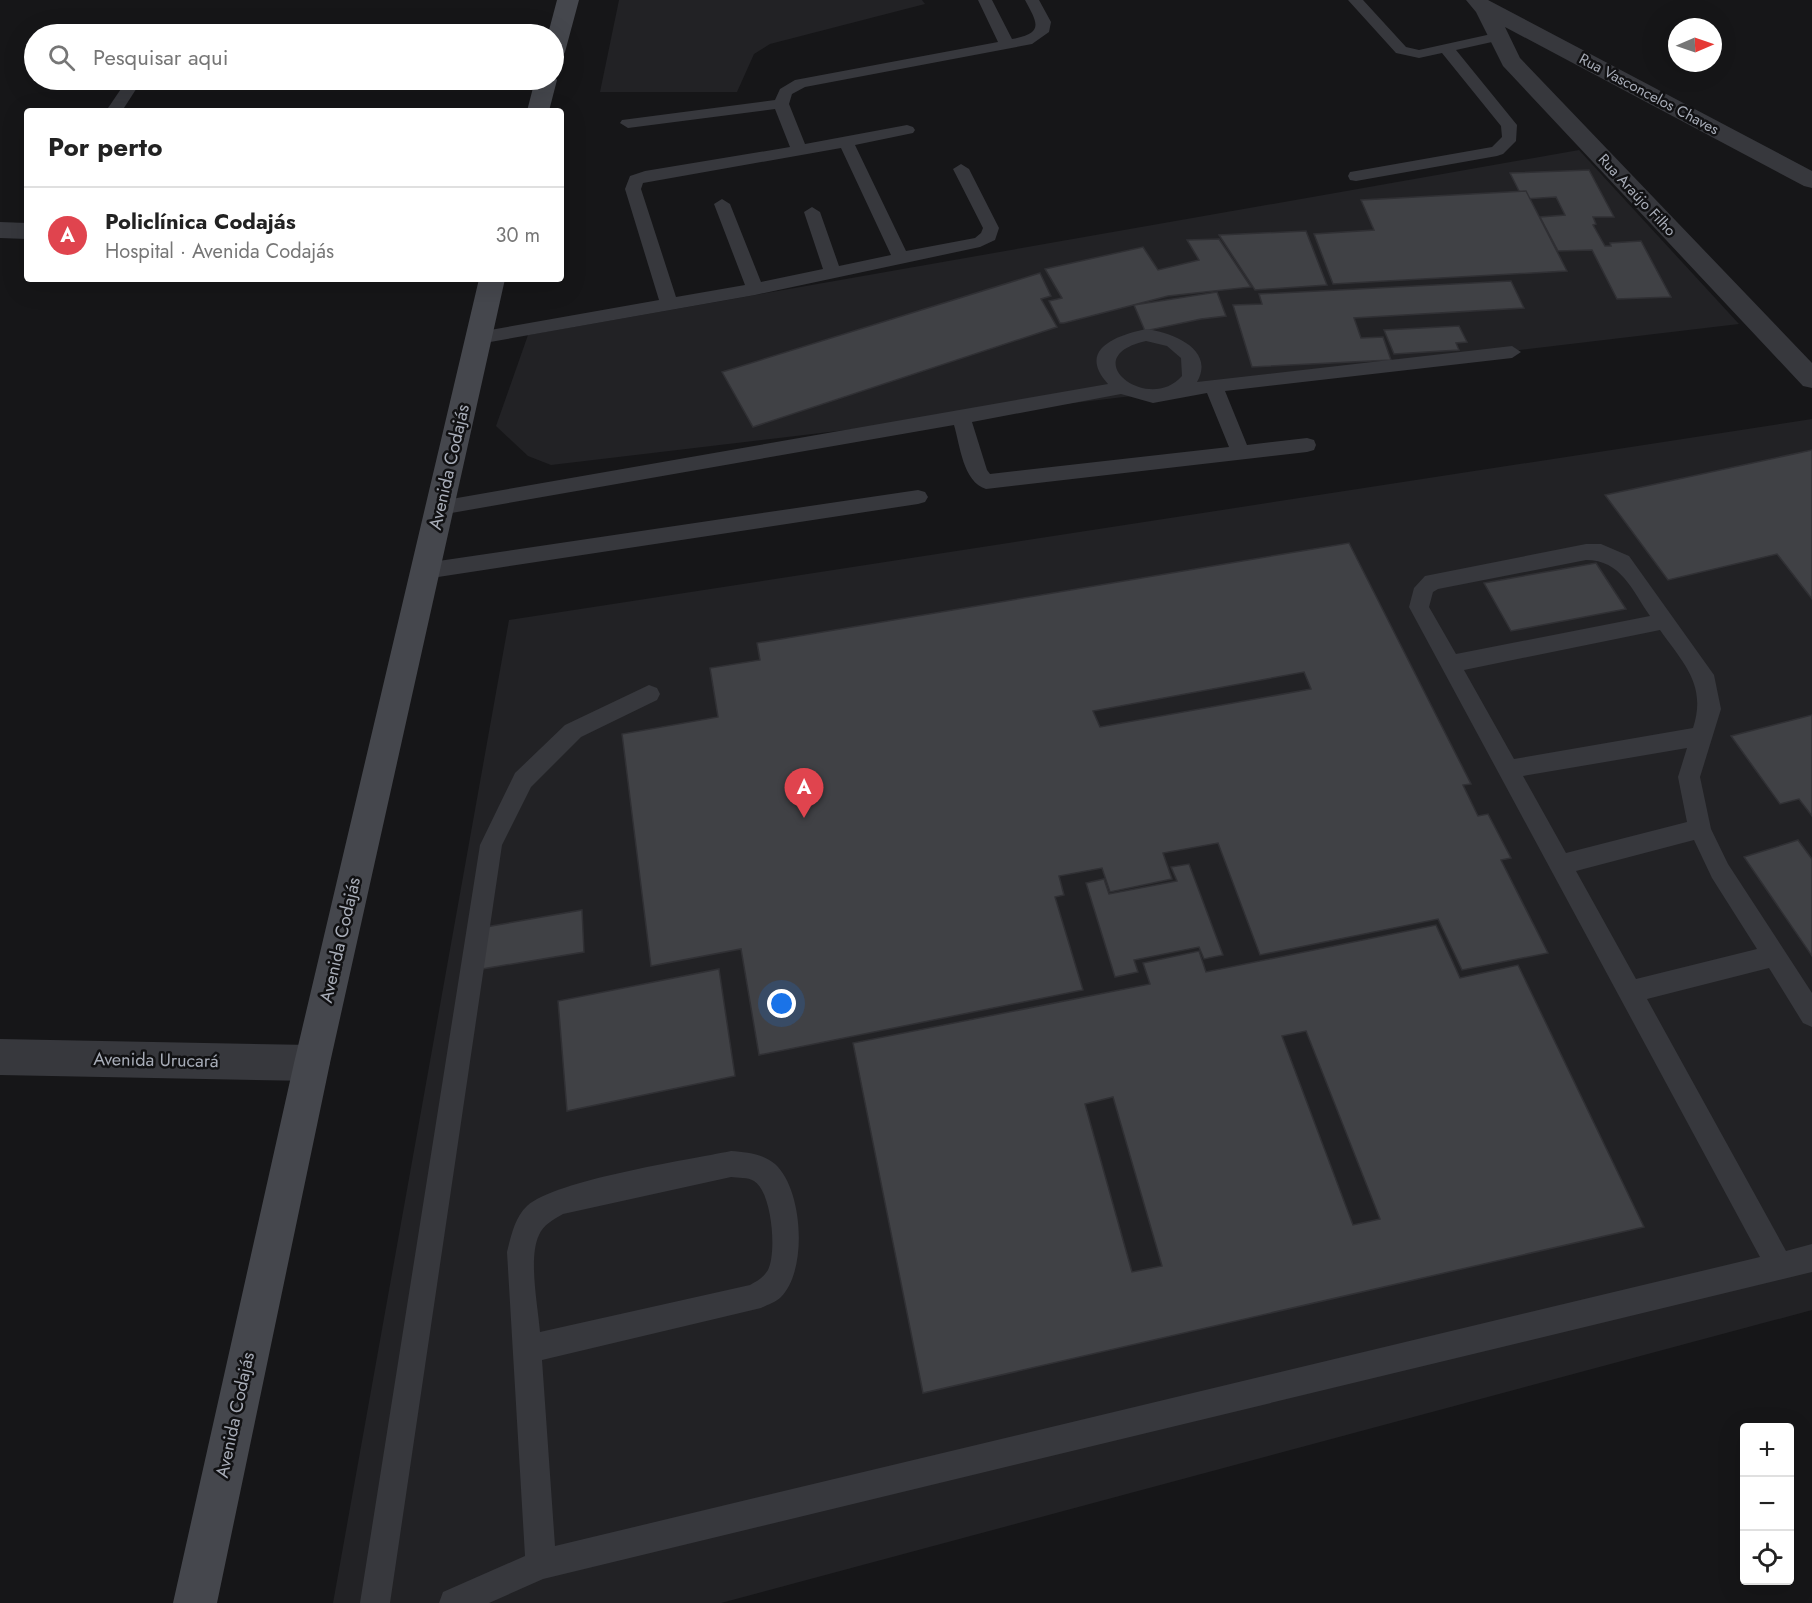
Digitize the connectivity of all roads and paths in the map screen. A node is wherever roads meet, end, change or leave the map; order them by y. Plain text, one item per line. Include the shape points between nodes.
1 (568, 0) edge
2 (985, 0) edge
3 (1032, 0) edge
4 (1355, 0) edge
5 (1481, 4) edge
6 (562, 24) edge
7 (1496, 37) junction
8 (1007, 45) junction
9 (1446, 48) junction
10 (128, 90) edge
11 (543, 90) edge
12 (781, 104) junction
13 (116, 108) edge
14 (539, 108) edge
15 (628, 123) dead end
16 (907, 130) dead end
17 (846, 142) junction
18 (799, 150) junction
19 (961, 169) dead end
20 (1356, 176) dead end
21 (1812, 181) edge
22 (722, 204) dead end
23 (812, 212) dead end
24 (0, 230) edge
25 (24, 231) edge
26 (0, 247) edge
27 (24, 248) edge
28 (901, 258) junction
29 (833, 272) junction
30 (491, 282) edge
31 (755, 289) junction
32 (669, 304) junction
33 (479, 338) junction
34 (1512, 352) dead end
35 (1812, 379) edge
36 (1213, 385) junction
37 (1121, 388) junction
38 (1180, 390) junction
39 (961, 417) junction
40 (1307, 446) dead end
41 (1241, 453) junction
42 (918, 497) dead end
43 (440, 508) junction
44 (425, 571) junction
45 (1665, 621) junction
46 (1450, 664) junction
47 (649, 694) dead end
48 (1702, 736) junction
49 (1508, 769) junction
50 (1700, 829) junction
51 (1560, 865) junction
52 (1774, 956) junction
53 (1630, 992) junction
54 (1812, 1015) edge
55 (0, 1058) edge
56 (312, 1063) junction
57 (1812, 1258) edge
58 (1780, 1266) junction
59 (528, 1349) junction
60 (541, 1564) junction
61 (195, 1603) edge
62 (375, 1603) edge
63 (454, 1603) edge

1 - 6 street
2 - 8 lane
3 - 8 lane via 1044,22 1042,32 1032,40
4 - 9 lane via 1401,50 1419,54
5 - 7 street, Rua Araújo Filho
5 - 21 street, Rua Vasconcelos Chaves
7 - 9 lane
7 - 35 street, Rua Araújo Filho via 1511,61
8 - 12 lane via 800,83 786,92
9 - 20 lane via 1509,125 1510,138 1497,151
10 - 13 lane
11 - 14 street
12 - 15 lane
12 - 18 lane
16 - 17 lane
17 - 18 lane
17 - 28 lane
18 - 32 lane via 636,180 633,189
19 - 28 lane via 991,228 989,236 980,242
22 - 31 lane
23 - 29 lane
24 - 25 street
26 - 27 street
28 - 29 lane
29 - 31 lane
30 - 33 street, Avenida Codajás
31 - 32 lane
32 - 33 lane
33 - 43 street, Avenida Codajás
34 - 36 lane
36 - 38 lane
36 - 41 lane
37 - 38 lane via 1151,396
37 - 38 lane via 1105,369 1104,358 1109,348 1131,336 1146,335 1175,342 1192,361 1193,372
37 - 39 lane
39 - 41 lane via 978,473 986,482
39 - 43 lane
40 - 41 lane
42 - 44 lane
43 - 44 street, Avenida Codajás
44 - 56 street, Avenida Codajás
45 - 46 lane
45 - 46 lane via 1622,561 1601,552 1432,582 1424,588 1419,607
45 - 48 lane via 1703,675 1710,709
46 - 49 lane
47 - 62 lane via 573,731 523,780 491,845
48 - 49 lane
48 - 50 lane via 1689,777
49 - 51 lane
50 - 51 lane
50 - 52 lane via 1720,871
51 - 53 lane
52 - 53 lane
52 - 54 lane
53 - 58 lane
55 - 56 street, Avenida Urucará
56 - 61 street, Avenida Codajás
57 - 58 lane
58 - 60 lane
59 - 59 lane via 521,1252 525,1230 539,1211 560,1201 731,1164 752,1165 769,1177 778,1196 787,1244 785,1267 772,1287 751,1298
59 - 60 lane
60 - 63 lane

